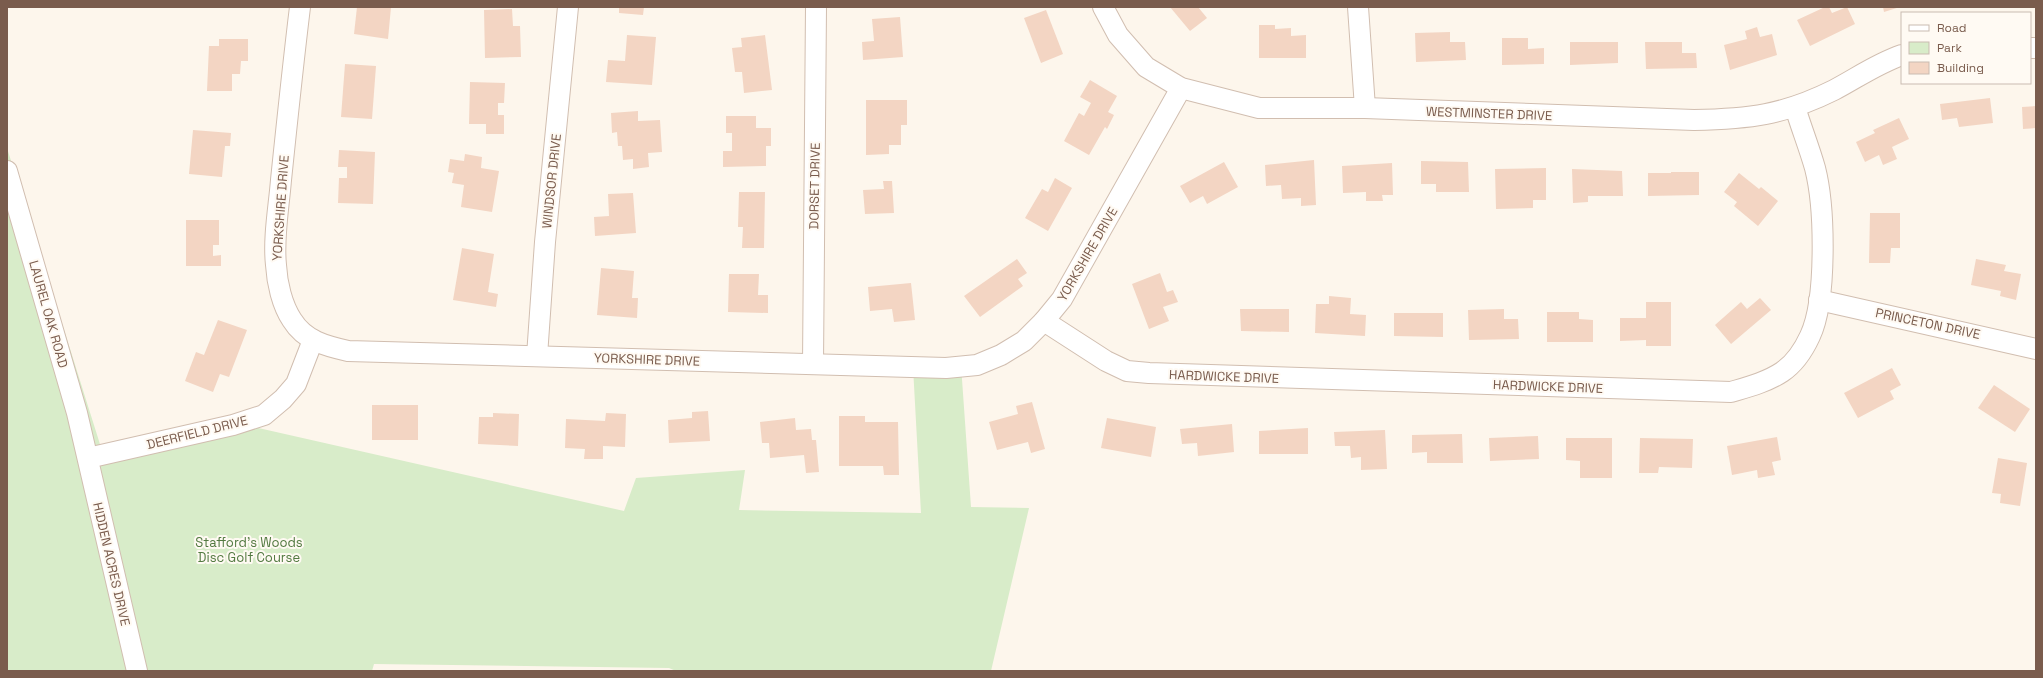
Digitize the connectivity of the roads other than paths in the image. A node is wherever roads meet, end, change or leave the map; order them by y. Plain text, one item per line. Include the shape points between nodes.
1 (300, 7) edge
2 (568, 7) edge
3 (816, 7) edge
4 (1103, 7) edge
5 (1358, 7) edge
6 (1901, 55) edge
7 (1180, 88) junction
8 (1795, 107) junction
9 (1365, 108) junction
10 (7, 171) edge
11 (1819, 300) junction
12 (1044, 321) junction
13 (313, 340) junction
14 (2036, 349) edge
15 (537, 356) junction
16 (813, 364) junction
17 (88, 458) junction
18 (137, 671) edge

1 - 13 street, YORKSHIRE DRIVE via 275,264 280,291 292,320
2 - 15 street, WINDSOR DRIVE via 545,242
3 - 16 street, DORSET DRIVE
4 - 7 street, WESTMINSTER DRIVE via 1118,35 1146,67
5 - 9 street
6 - 8 street, WESTMINSTER DRIVE via 1881,62 1833,90
7 - 9 street, WESTMINSTER DRIVE via 1259,108
7 - 12 street, YORKSHIRE DRIVE via 1062,299
8 - 9 street, WESTMINSTER DRIVE via 1738,120
8 - 11 street, HARDWICKE DRIVE via 1815,168 1821,203
10 - 17 street, LAUREL OAK ROAD via 78,413
11 - 12 street, HARDWICKE DRIVE via 1810,336 1798,356 1782,372 1757,384 1731,392 1127,371 1106,362
11 - 14 street, PRINCETON DRIVE
12 - 16 street, YORKSHIRE DRIVE via 1024,341 1001,355 977,365 946,368
13 - 15 street, YORKSHIRE DRIVE via 324,346 348,351
13 - 17 street, DEERFIELD DRIVE via 296,384 283,400 264,415 233,425
15 - 16 street, YORKSHIRE DRIVE
17 - 18 street, HIDDEN ACRES DRIVE

